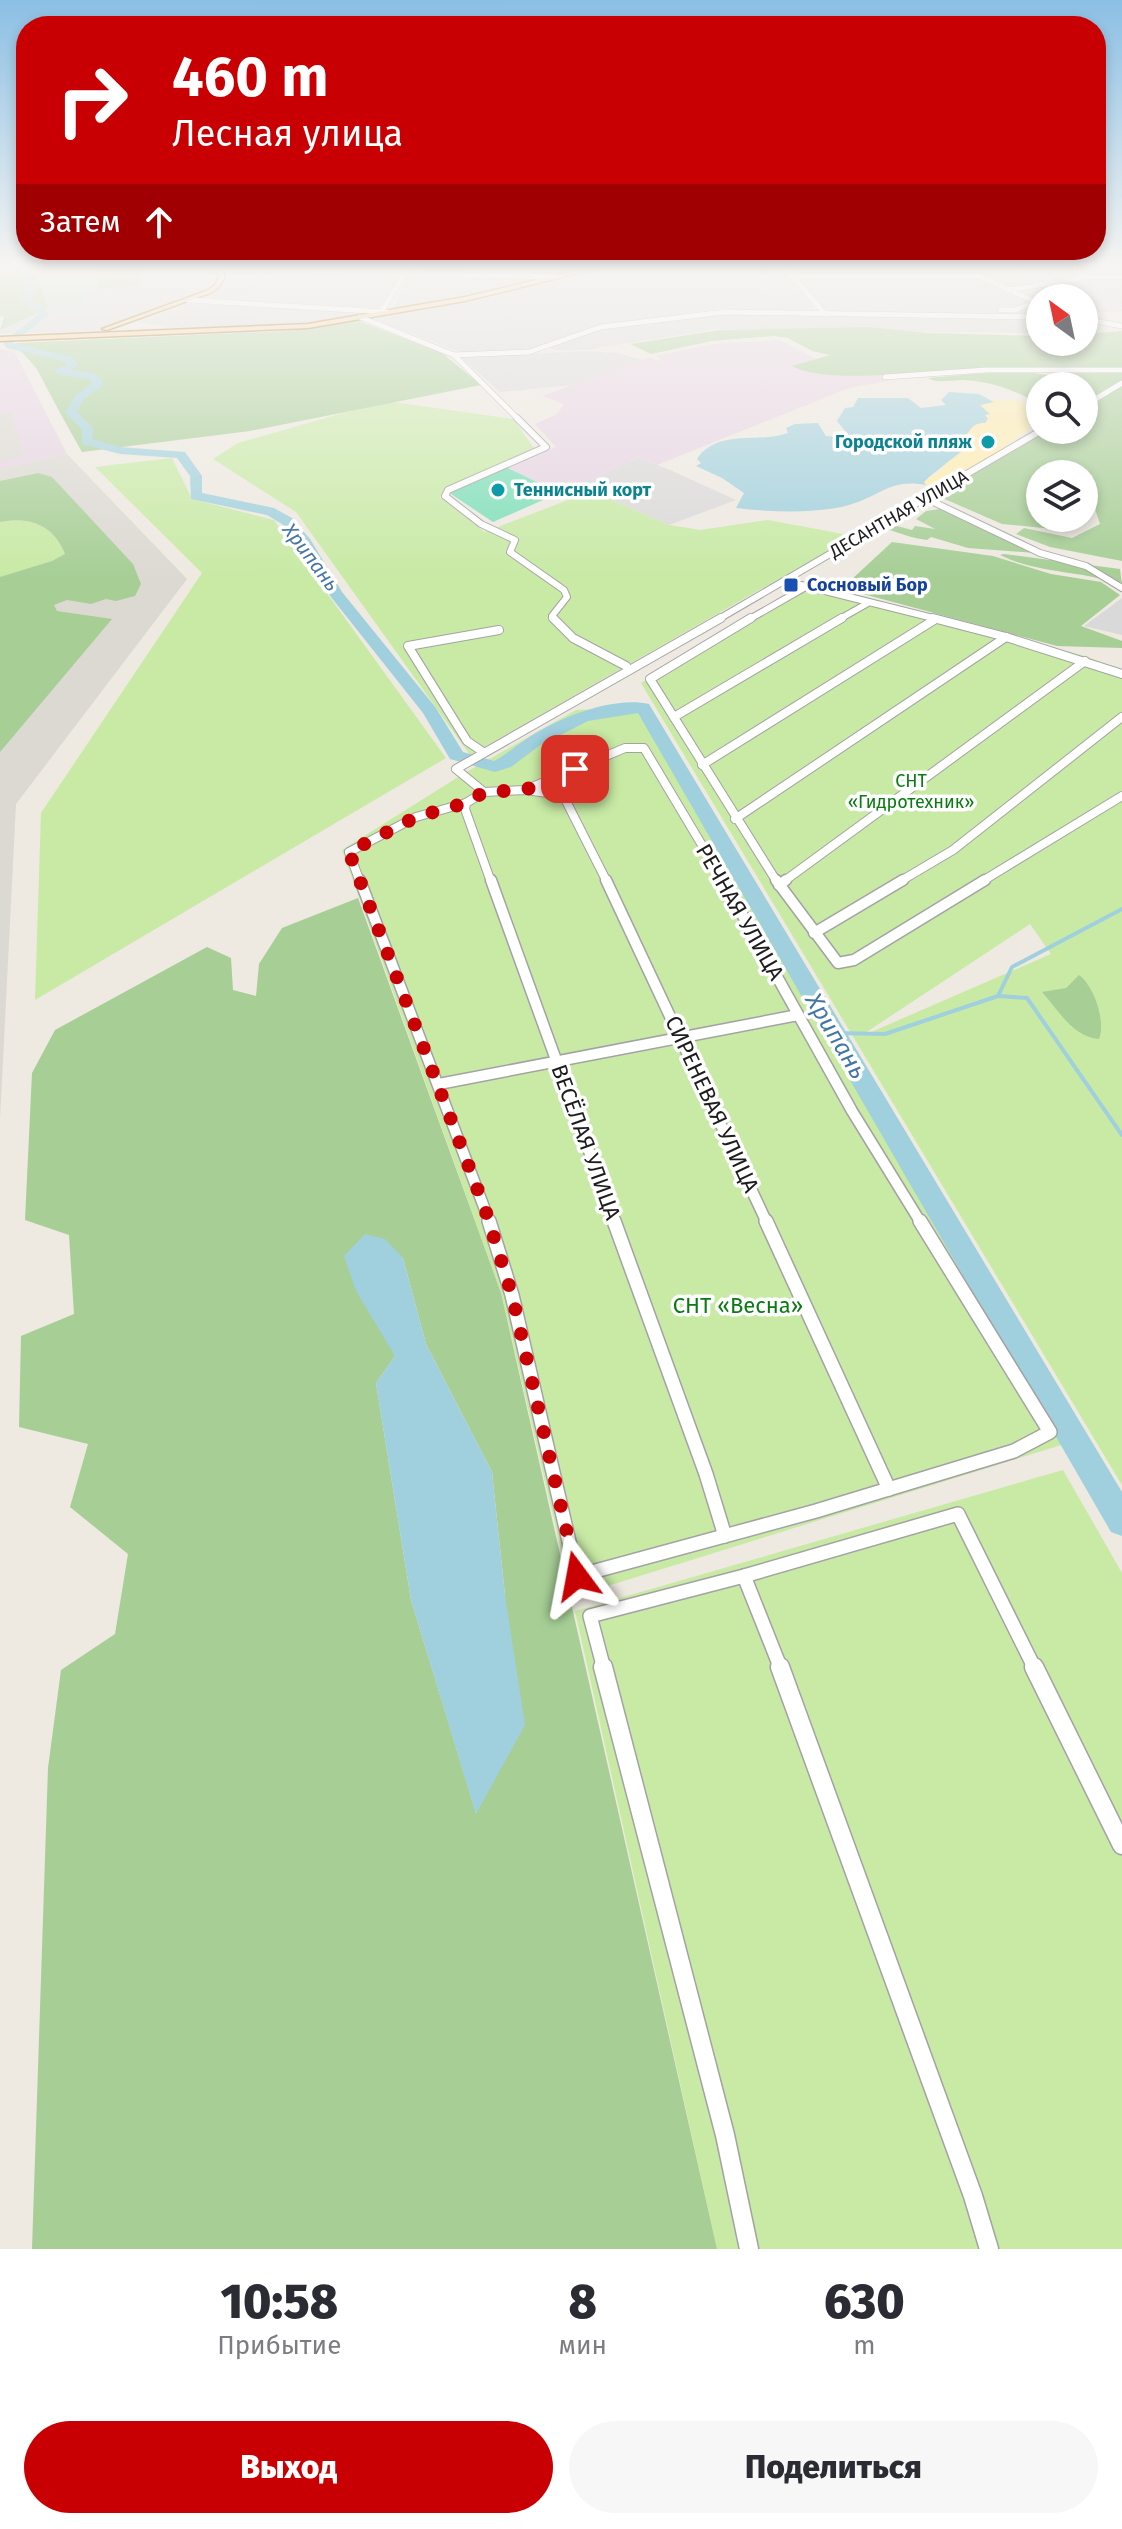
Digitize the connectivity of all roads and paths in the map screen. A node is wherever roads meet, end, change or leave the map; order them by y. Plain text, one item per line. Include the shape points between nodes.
1 (469, 370) edge
2 (1122, 370) edge
3 (885, 377) dead end
4 (1122, 383) edge
5 (1098, 398) edge
6 (1026, 439) edge
7 (923, 497) junction
8 (791, 578) junction
9 (804, 588) junction
10 (1122, 588) edge
11 (868, 603) junction
12 (934, 620) junction
13 (499, 630) dead end
14 (1006, 637) junction
15 (1085, 661) junction
16 (628, 667) junction
17 (1122, 674) edge
18 (674, 717) junction
19 (1122, 717) edge
20 (483, 752) junction
21 (702, 765) junction
22 (525, 790) junction
23 (484, 792) junction
24 (1122, 796) edge
25 (466, 803) junction
26 (735, 819) junction
27 (779, 885) junction
28 (814, 933) junction
29 (798, 1015) junction
30 (681, 1036) junction
31 (557, 1062) junction
32 (439, 1084) junction
33 (889, 1489) junction
34 (725, 1536) junction
35 (744, 1576) junction
36 (1122, 1845) edge
37 (749, 2249) edge
38 (989, 2249) edge

1 - 16 street via 546,447 448,490 445,496 481,524 515,540 510,552 564,590 567,597 552,616 554,622
2 - 3 street via 986,370
4 - 5 street
6 - 7 street, ДЕСАНТНАЯ УЛИЦА
7 - 8 street, ДЕСАНТНАЯ УЛИЦА
7 - 10 street via 1040,553 1086,566
8 - 9 street
8 - 16 street, ДЕСАНТНАЯ УЛИЦА
9 - 11 street
9 - 18 street via 650,679
11 - 12 street
11 - 18 street
12 - 14 street
12 - 21 street
13 - 20 street via 408,646 467,741
14 - 15 street
14 - 26 street
15 - 17 street
15 - 27 street
16 - 20 street, ДЕСАНТНАЯ УЛИЦА
18 - 21 street
19 - 28 street via 953,850
20 - 23 street, ДЕСАНТНАЯ УЛИЦА via 456,769
21 - 26 street
22 - 23 street, СИРЕНЕВАЯ УЛИЦА
22 - 29 street, РЕЧНАЯ УЛИЦА via 625,748 644,748
22 - 30 street, СИРЕНЕВАЯ УЛИЦА via 563,795
23 - 25 street
24 - 28 street via 854,960 838,963
25 - 31 street, ВЕСЁЛАЯ УЛИЦА
25 - 32 street via 416,817 349,852
26 - 27 street
27 - 28 street
29 - 30 street
29 - 33 street, РЕЧНАЯ УЛИЦА via 1050,1432 1014,1451
30 - 31 street
30 - 33 street, СИРЕНЕВАЯ УЛИЦА
31 - 32 street
31 - 34 street, ВЕСЁЛАЯ УЛИЦА
32 - 34 street via 512,1295 577,1576
33 - 34 street
35 - 36 street via 958,1514
35 - 37 street via 590,1616 725,2135
35 - 38 street

